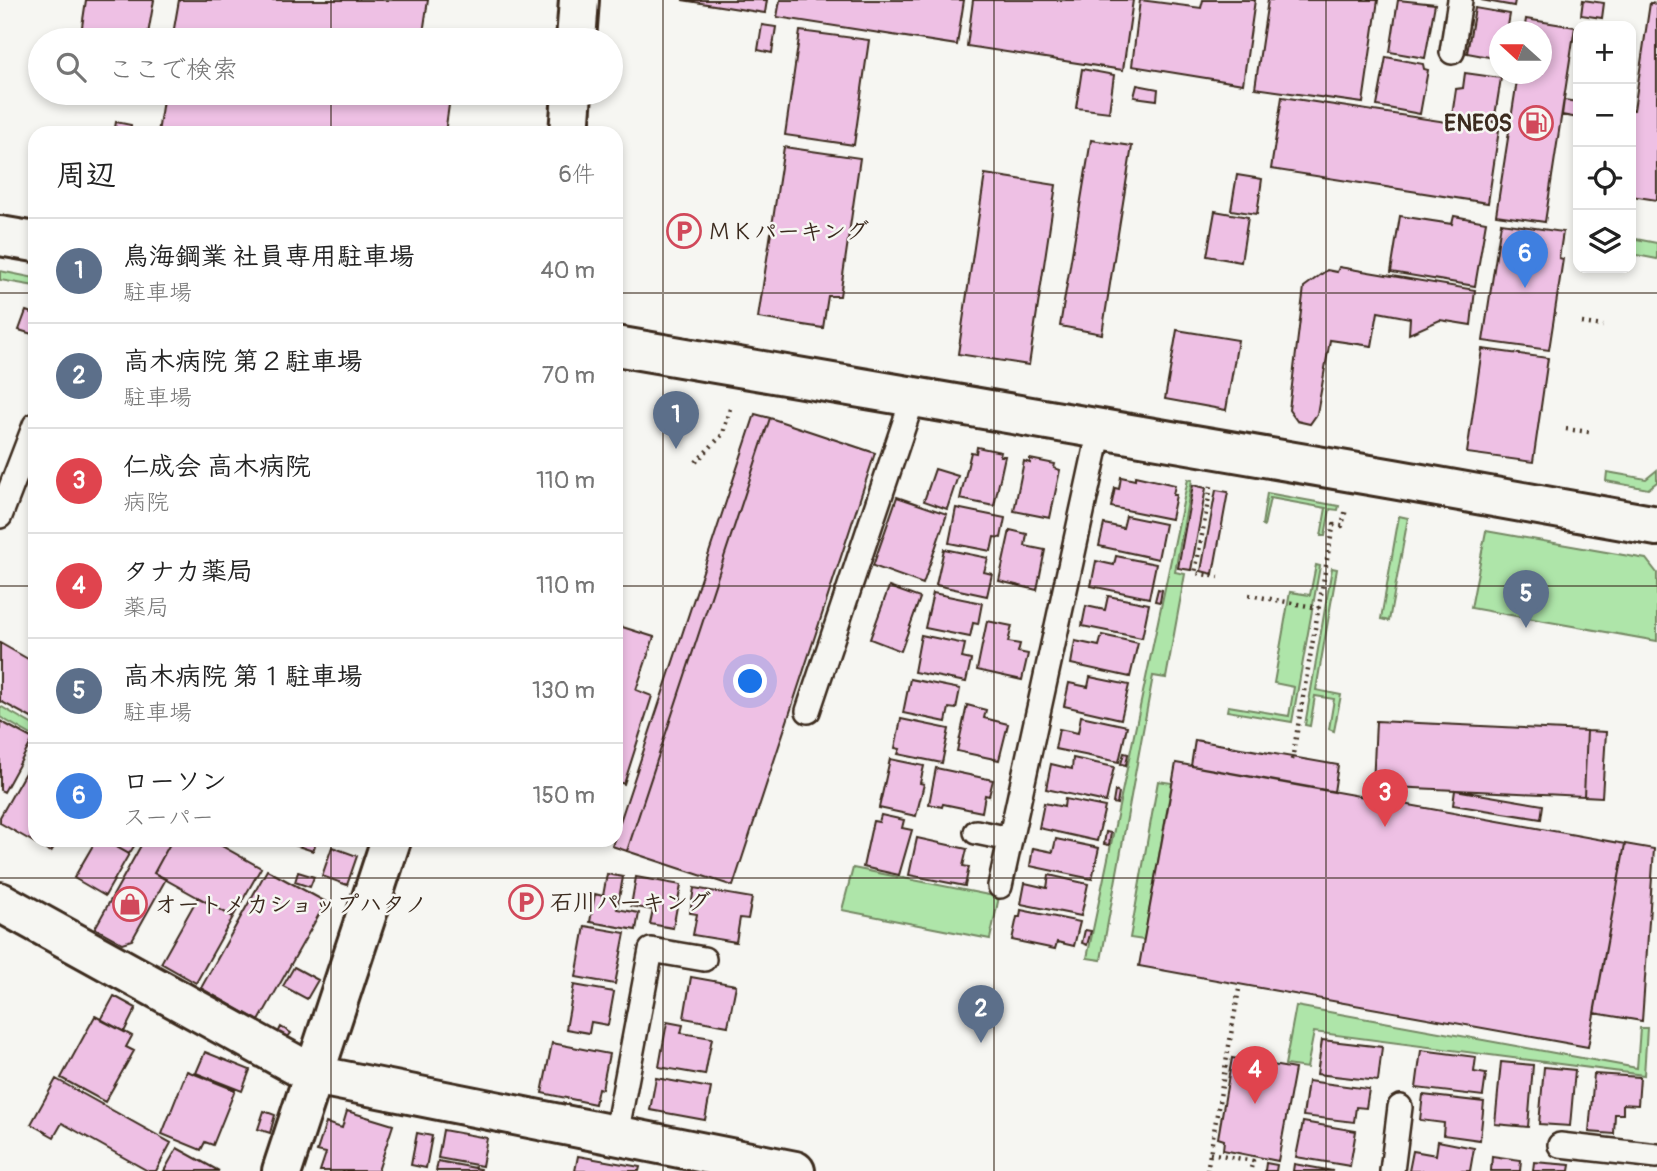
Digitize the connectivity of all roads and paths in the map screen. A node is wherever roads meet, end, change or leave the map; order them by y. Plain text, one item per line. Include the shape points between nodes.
1 (579, 0) edge
2 (1460, 0) edge
3 (577, 28) edge
4 (1452, 52) dead end
5 (571, 105) edge
6 (570, 126) edge
7 (0, 236) edge
8 (28, 241) edge
9 (1582, 323) dead end
10 (1603, 326) dead end
11 (623, 347) edge
12 (913, 398) junction
13 (733, 400) dead end
14 (1566, 429) dead end
15 (1100, 430) junction
16 (1588, 432) dead end
17 (28, 443) edge
18 (696, 462) dead end
19 (1213, 478) dead end
20 (1347, 502) dead end
21 (0, 516) edge
22 (1657, 526) edge
23 (1219, 578) dead end
24 (1250, 595) dead end
25 (1319, 608) junction
26 (808, 711) dead end
27 (1292, 760) dead end
28 (976, 832) dead end
29 (1010, 839) junction
30 (389, 847) edge
31 (1000, 886) dead end
32 (0, 902) edge
33 (704, 959) dead end
34 (1239, 989) dead end
35 (314, 1075) junction
36 (1400, 1107) dead end
37 (616, 1135) junction
38 (1560, 1145) dead end
39 (1210, 1153) junction
40 (1657, 1156) edge
41 (1251, 1168) dead end
42 (282, 1171) edge
43 (795, 1171) edge
44 (1207, 1171) edge
45 (1392, 1171) edge

1 - 3 street
2 - 4 lane
5 - 6 street
7 - 8 street
9 - 10 path
11 - 12 street
12 - 15 street
12 - 26 lane
13 - 18 path via 723,433
14 - 16 path
15 - 22 street
15 - 29 lane
17 - 21 lane
19 - 23 path via 1195,573
20 - 25 path via 1342,526 1334,525
24 - 25 path
25 - 27 path
28 - 29 lane
29 - 31 lane
30 - 35 street
32 - 35 street
33 - 37 lane via 652,950
34 - 39 path
35 - 37 street
35 - 42 street
36 - 45 lane
37 - 43 street
38 - 40 lane
39 - 41 path via 1253,1161
39 - 44 path

